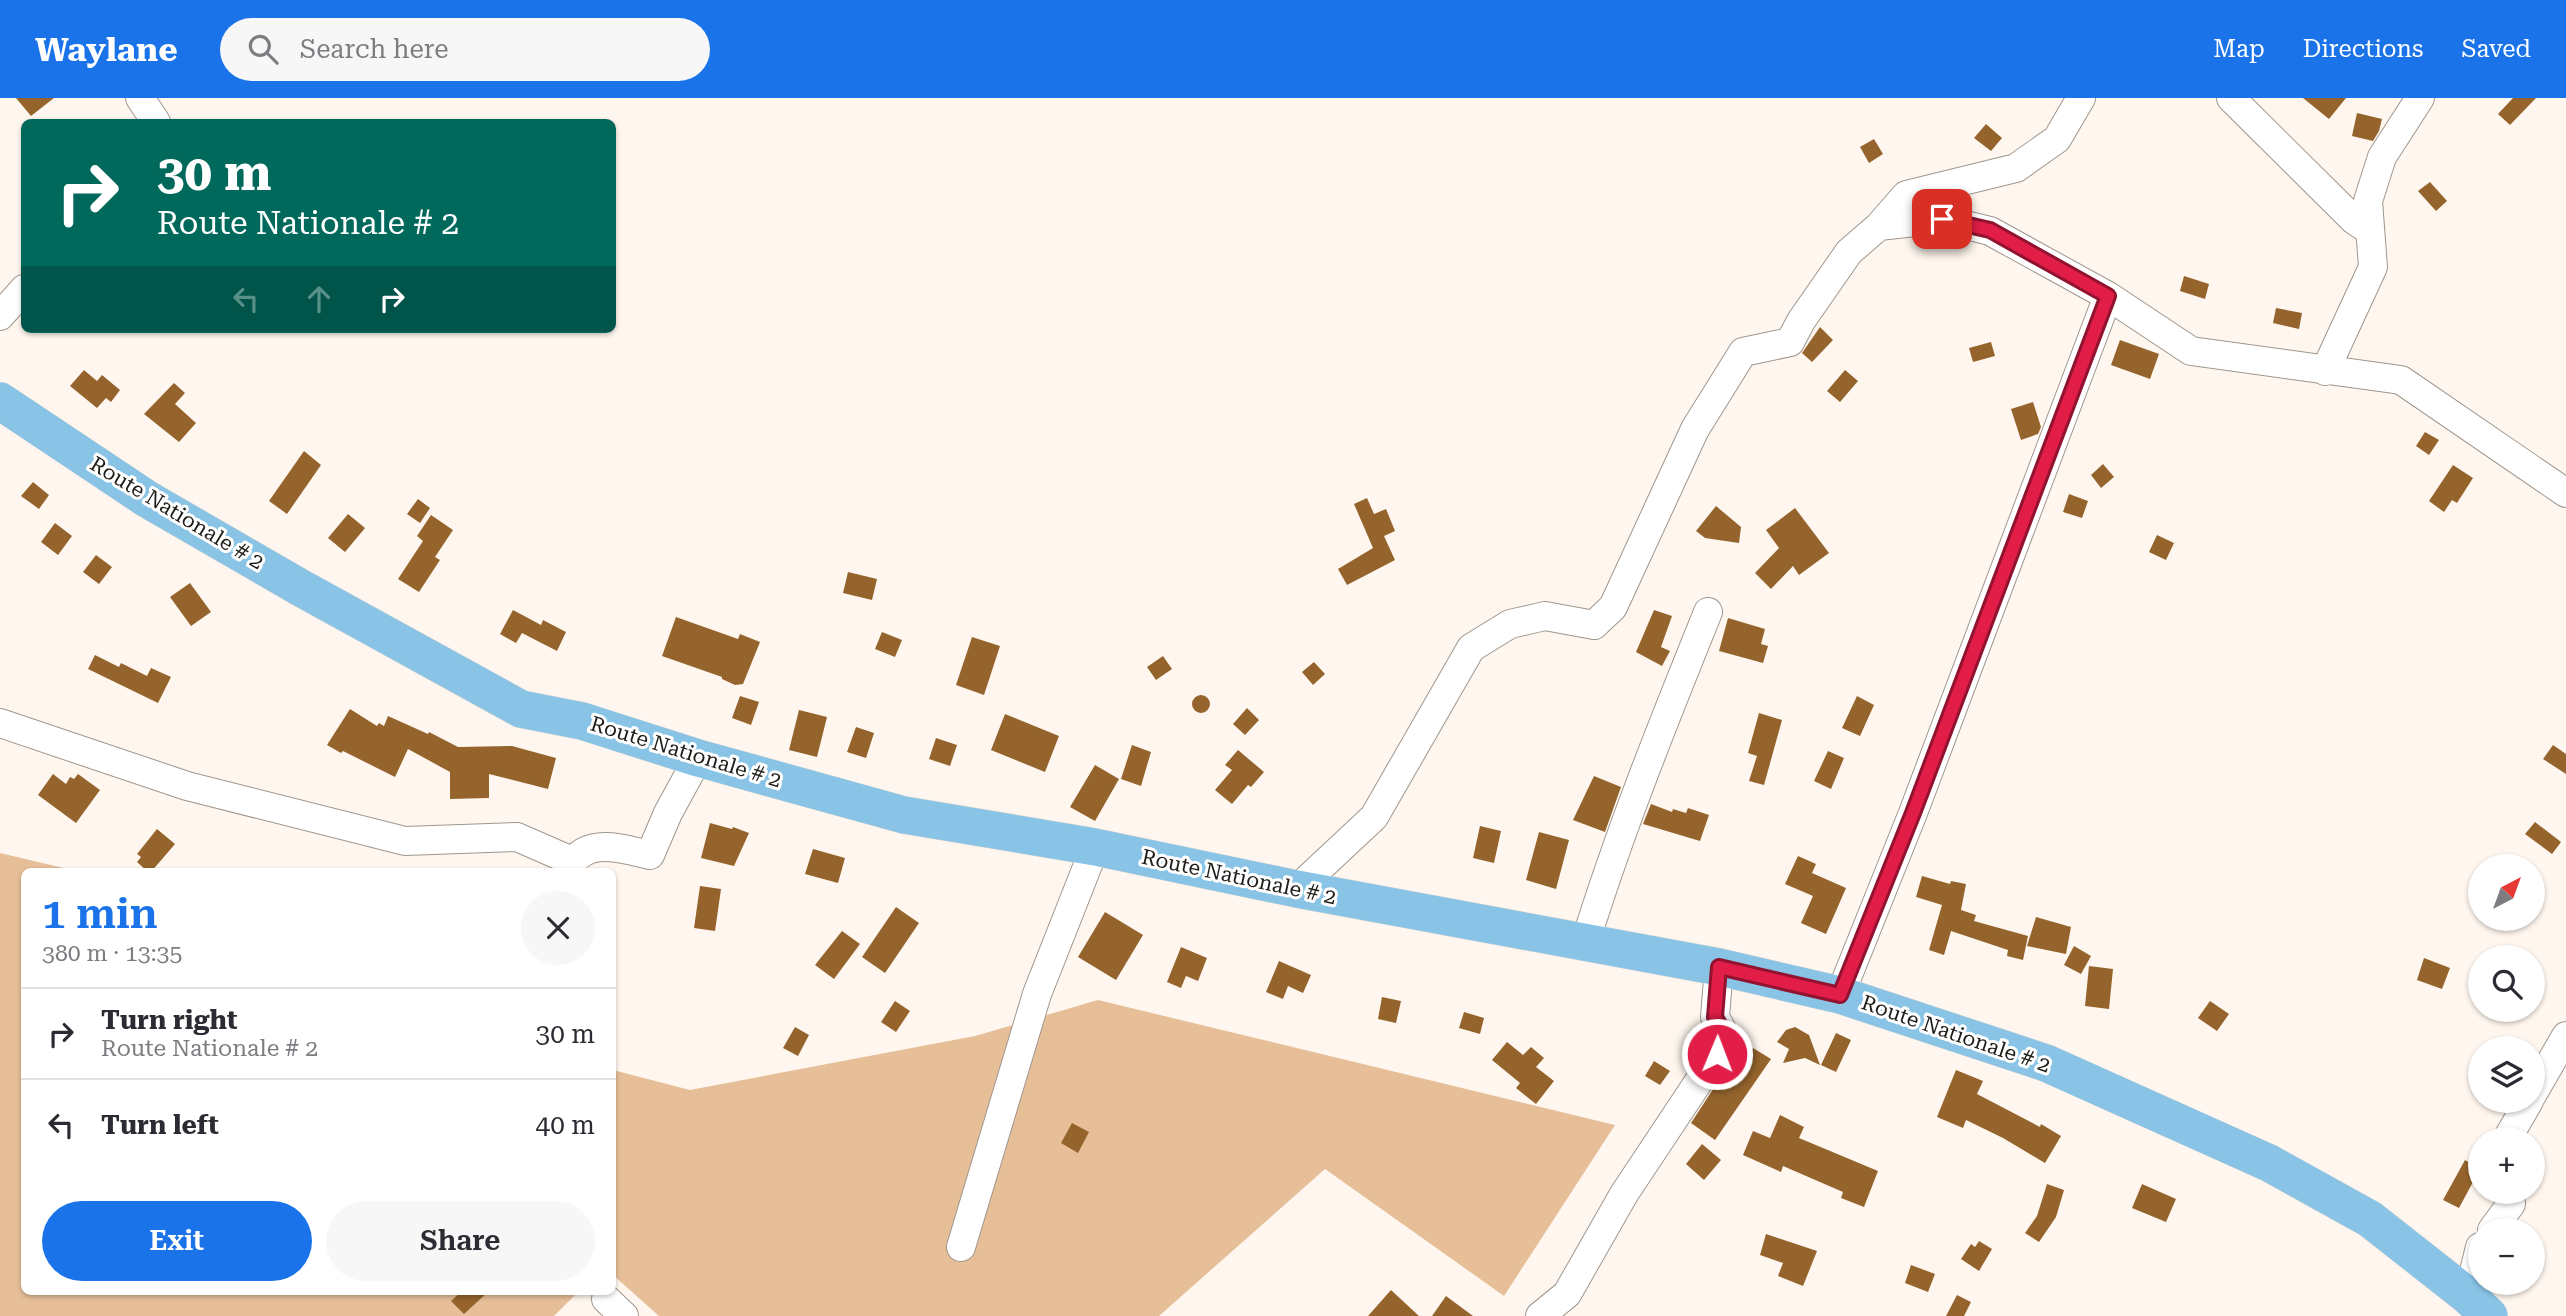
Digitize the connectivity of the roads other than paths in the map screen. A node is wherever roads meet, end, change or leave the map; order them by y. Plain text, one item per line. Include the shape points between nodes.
1 (140, 98) edge
2 (2081, 98) edge
3 (2231, 98) edge
4 (2420, 98) edge
5 (154, 119) edge
6 (1879, 226) junction
7 (2371, 231) junction
8 (21, 292) edge
9 (2108, 296) junction
10 (0, 316) edge
11 (2325, 371) junction
12 (0, 401) edge
13 (2566, 494) edge
14 (1708, 612) dead end
15 (0, 723) edge
16 (698, 758) junction
17 (1095, 847) junction
18 (569, 866) edge
19 (1297, 889) junction
20 (1585, 943) junction
21 (1719, 967) junction
22 (1840, 995) junction
23 (2566, 1036) edge
24 (2545, 1072) edge
25 (961, 1247) dead end
26 (2479, 1306) edge
27 (1540, 1316) edge

1 - 5 street
2 - 6 street via 2057,139 2016,168 1906,195
3 - 7 street via 2354,220
4 - 7 street via 2382,157 2368,201
6 - 9 street via 1942,219 1990,230
6 - 19 street via 1849,252 1790,342 1743,352 1695,429 1613,607 1594,625 1545,616 1510,624 1471,648 1374,817
7 - 11 street via 2373,267
8 - 10 street
9 - 11 street via 2191,351
9 - 22 street
11 - 13 street via 2401,380
12 - 16 main road, Route Nationale # 2 via 147,499 521,709 582,721
14 - 20 street via 1644,770
15 - 18 street via 187,786 405,841 517,837
16 - 17 main road, Route Nationale # 2 via 904,815
16 - 18 street via 650,855 611,846 591,848
17 - 19 main road, Route Nationale # 2
17 - 25 street via 1037,994
19 - 20 main road, Route Nationale # 2
20 - 21 main road, Route Nationale # 2
21 - 22 main road, Route Nationale # 2
21 - 27 street via 1715,1017 1722,1030 1717,1054 1624,1194 1567,1294
22 - 26 main road, Route Nationale # 2 via 2046,1063 2269,1163 2370,1219
23 - 24 street

